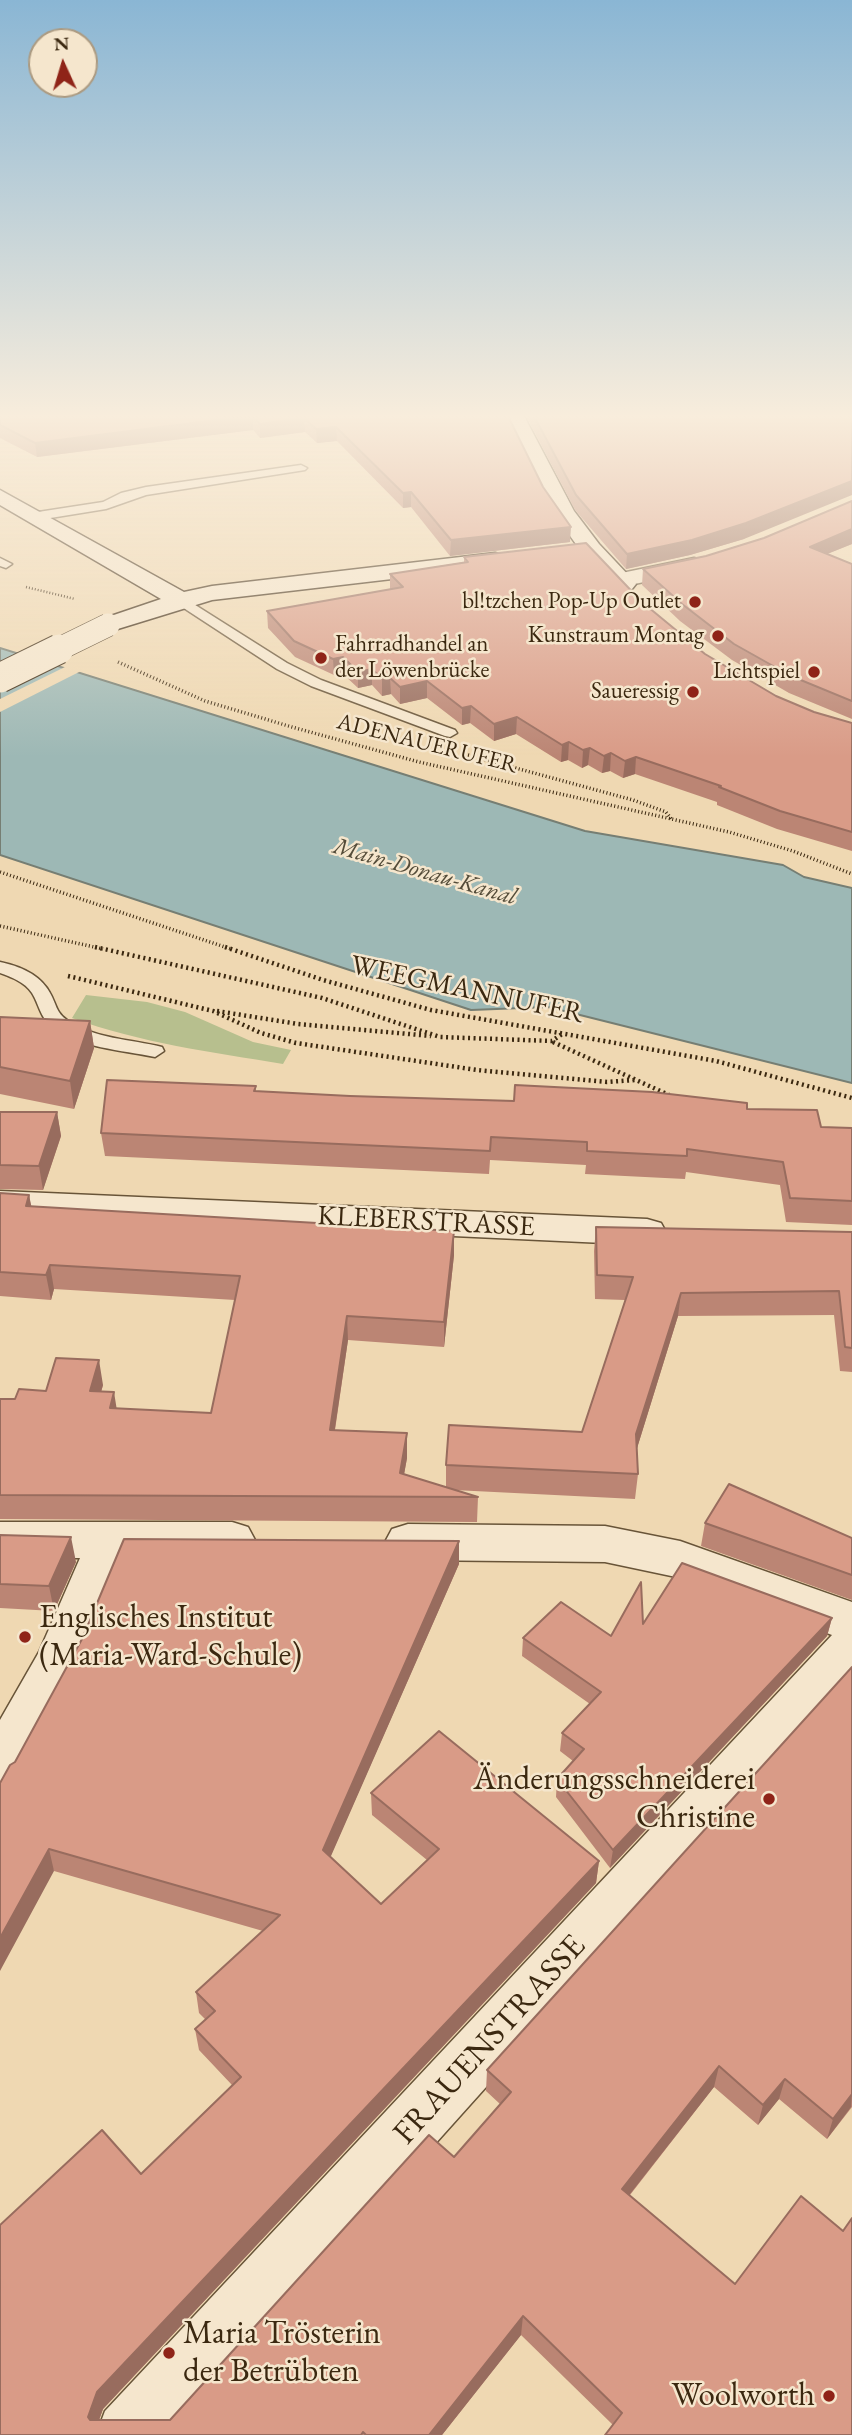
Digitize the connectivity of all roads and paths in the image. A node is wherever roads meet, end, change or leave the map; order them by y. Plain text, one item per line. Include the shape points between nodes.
1 (61, 530) edge
2 (578, 530) edge
3 (591, 549) junction
4 (562, 552) edge
5 (719, 557) edge
6 (511, 558) edge
7 (621, 580) junction
8 (26, 587) dead end
9 (181, 600) junction
10 (643, 604) edge
11 (132, 617) junction
12 (115, 661) dead end
13 (0, 678) edge
14 (450, 733) dead end
15 (0, 872) edge
16 (852, 874) edge
17 (0, 926) edge
18 (6, 969) edge
19 (213, 1010) junction
20 (563, 1034) junction
21 (440, 1037) junction
22 (552, 1041) junction
23 (155, 1051) dead end
24 (635, 1080) junction
25 (671, 1095) edge
26 (852, 1098) edge
27 (0, 1203) edge
28 (688, 1234) edge
29 (111, 1539) junction
30 (0, 1540) edge
31 (267, 1540) edge
32 (365, 1541) edge
33 (852, 1622) edge
34 (852, 1646) edge
35 (0, 1767) edge
36 (129, 2435) edge

1 - 9 street
2 - 3 street
3 - 4 street
3 - 7 street
5 - 7 street
6 - 9 street via 231,590
7 - 10 street
8 - 11 path
9 - 11 street
9 - 14 lane via 282,666
11 - 13 street, bridge
12 - 16 path, ADENAUERUFER via 205,701 292,727 419,762 729,832
15 - 20 path, WEEGMANNUFER via 323,980 431,1010
17 - 21 path via 322,998
18 - 19 path via 43,970
18 - 23 lane via 38,988 46,1011 65,1028
19 - 21 path via 298,1024
19 - 24 path via 261,1033 296,1043 477,1070 607,1082
20 - 22 path
20 - 26 path, WEEGMANNUFER via 716,1061
21 - 22 path
22 - 24 path
24 - 25 path
27 - 28 street, KLEBERSTRASSE
29 - 30 street
29 - 31 street
29 - 35 street via 60,1660
32 - 33 street via 606,1544 680,1559
34 - 36 street, FRAUENSTRASSE

